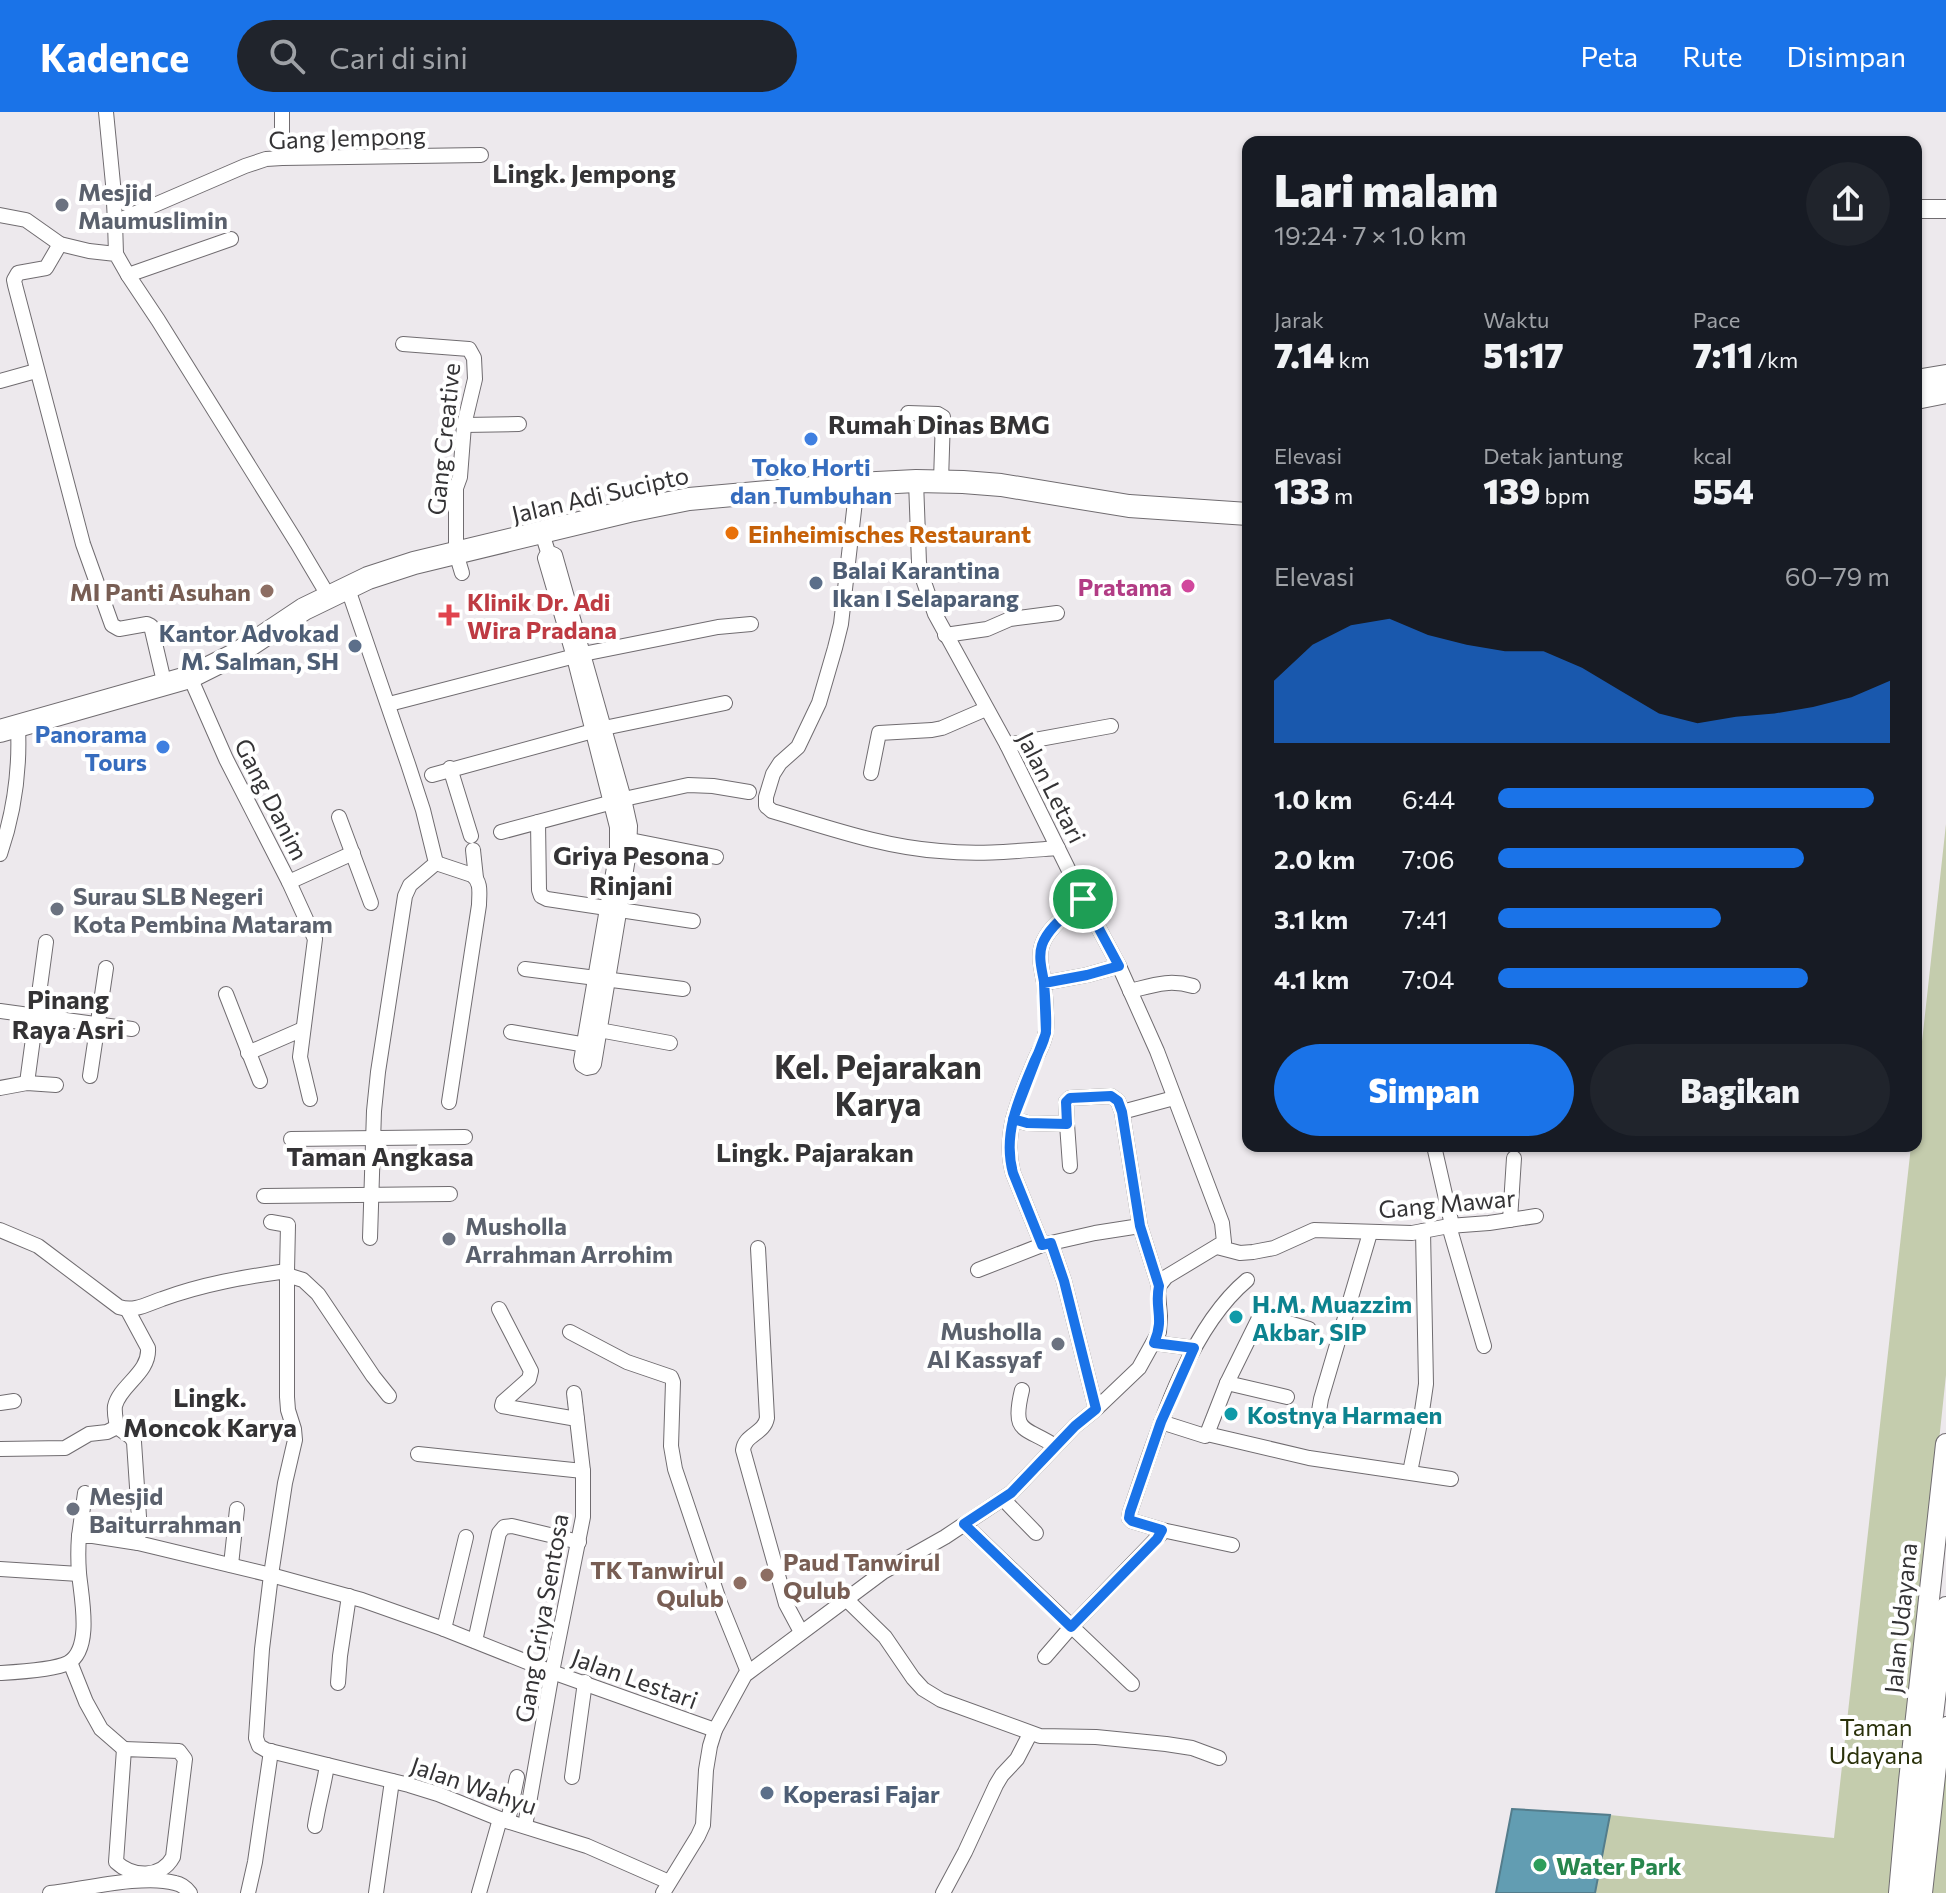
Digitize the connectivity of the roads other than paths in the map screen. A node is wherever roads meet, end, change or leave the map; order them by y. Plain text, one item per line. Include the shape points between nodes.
1 (106, 112) edge
2 (282, 112) edge
3 (481, 155) dead end
4 (282, 158) junction
5 (1922, 209) edge
6 (1946, 209) edge
7 (0, 215) edge
8 (115, 222) junction
9 (231, 239) dead end
10 (60, 244) junction
11 (116, 254) junction
12 (128, 275) junction
13 (403, 344) dead end
14 (36, 371) junction
15 (1946, 376) edge
16 (1922, 380) edge
17 (0, 381) edge
18 (1946, 392) edge
19 (1922, 397) edge
20 (908, 413) dead end
21 (519, 424) dead end
22 (464, 425) junction
23 (941, 481) junction
24 (916, 496) junction
25 (855, 500) junction
26 (1242, 514) edge
27 (546, 544) junction
28 (459, 563) junction
29 (338, 593) junction
30 (1057, 613) dead end
31 (751, 624) dead end
32 (945, 635) junction
33 (578, 655) junction
34 (165, 686) junction
35 (194, 687) junction
36 (393, 703) dead end
37 (725, 703) dead end
38 (986, 709) junction
39 (1111, 726) dead end
40 (598, 730) junction
41 (14, 738) edge
42 (1007, 745) junction
43 (450, 768) junction
44 (871, 773) dead end
45 (432, 775) dead end
46 (749, 792) dead end
47 (618, 801) junction
48 (339, 817) dead end
49 (538, 822) junction
50 (501, 832) dead end
51 (630, 840) junction
52 (1058, 848) junction
53 (353, 853) junction
54 (0, 854) edge
55 (716, 857) dead end
56 (436, 863) junction
57 (476, 878) junction
58 (289, 882) junction
59 (1083, 899) junction
60 (371, 903) dead end
61 (613, 909) junction
62 (693, 921) dead end
63 (46, 942) dead end
64 (1119, 966) junction
65 (106, 968) dead end
66 (525, 969) dead end
67 (602, 978) junction
68 (1044, 983) junction
69 (1193, 986) dead end
70 (683, 989) dead end
71 (1130, 991) junction
72 (226, 994) dead end
73 (0, 1011) edge
74 (35, 1016) junction
75 (97, 1025) junction
76 (132, 1029) dead end
77 (303, 1029) junction
78 (599, 1030) junction
79 (511, 1032) dead end
80 (670, 1043) dead end
81 (590, 1046) junction
82 (248, 1053) junction
83 (90, 1076) dead end
84 (260, 1081) dead end
85 (27, 1083) junction
86 (56, 1085) dead end
87 (0, 1088) edge
88 (1174, 1098) junction
89 (310, 1099) dead end
90 (449, 1102) dead end
91 (1122, 1112) junction
92 (1013, 1119) junction
93 (1067, 1124) junction
94 (372, 1137) junction
95 (465, 1137) dead end
96 (291, 1139) dead end
97 (1435, 1152) edge
98 (1514, 1158) dead end
99 (1070, 1166) dead end
100 (372, 1194) junction
101 (450, 1194) dead end
102 (264, 1196) dead end
103 (1536, 1216) dead end
104 (1510, 1220) junction
105 (271, 1222) dead end
106 (1451, 1225) junction
107 (1140, 1226) junction
108 (0, 1230) edge
109 (1423, 1231) junction
110 (1370, 1233) junction
111 (370, 1238) dead end
112 (1046, 1244) junction
113 (1221, 1244) junction
114 (758, 1248) dead end
115 (978, 1270) dead end
116 (287, 1273) junction
117 (1247, 1280) dead end
118 (1159, 1286) junction
119 (127, 1309) junction
120 (499, 1309) dead end
121 (1309, 1329) dead end
122 (570, 1332) dead end
123 (1154, 1343) junction
124 (1484, 1346) dead end
125 (1194, 1348) junction
126 (1227, 1383) junction
127 (1022, 1390) dead end
128 (574, 1393) dead end
129 (389, 1396) dead end
130 (1287, 1397) dead end
131 (1096, 1409) junction
132 (577, 1419) junction
133 (1161, 1422) junction
134 (1317, 1423) dead end
135 (117, 1427) junction
136 (1207, 1434) junction
137 (1946, 1444) edge
138 (1055, 1446) junction
139 (0, 1449) edge
140 (418, 1454) dead end
141 (583, 1471) junction
142 (1410, 1472) junction
143 (1451, 1479) dead end
144 (85, 1493) dead end
145 (1004, 1500) junction
146 (237, 1509) dead end
147 (964, 1524) junction
148 (1162, 1530) junction
149 (1036, 1533) dead end
150 (79, 1536) junction
151 (466, 1537) dead end
152 (579, 1542) junction
153 (138, 1543) junction
154 (1232, 1545) dead end
155 (231, 1565) junction
156 (0, 1569) edge
157 (79, 1574) junction
158 (271, 1575) junction
159 (349, 1596) junction
160 (846, 1599) junction
161 (1946, 1607) edge
162 (1071, 1627) junction
163 (444, 1629) junction
164 (801, 1632) junction
165 (475, 1641) junction
166 (1045, 1657) dead end
167 (70, 1662) junction
168 (552, 1672) junction
169 (748, 1672) junction
170 (0, 1673) edge
171 (585, 1682) junction
172 (338, 1683) dead end
173 (1132, 1684) dead end
174 (1946, 1722) edge
175 (715, 1730) junction
176 (1030, 1734) junction
177 (124, 1749) junction
178 (265, 1749) junction
179 (1219, 1758) dead end
180 (327, 1765) junction
181 (517, 1777) dead end
182 (572, 1777) dead end
183 (392, 1781) junction
184 (1917, 1781) junction
185 (504, 1820) junction
186 (315, 1826) dead end
187 (525, 1826) junction
188 (176, 1888) edge
189 (666, 1888) edge
190 (50, 1893) edge
191 (190, 1893) edge
192 (248, 1893) edge
193 (376, 1893) edge
194 (479, 1893) edge
195 (943, 1893) edge
196 (1899, 1893) edge
197 (1916, 1893) edge
198 (1927, 1893) edge

1 - 8 street
2 - 4 street
3 - 4 street, Gang Jempong
4 - 8 street, Gang Jempong via 245,166
5 - 6 street
7 - 10 street via 26,220
8 - 11 street
9 - 12 street
10 - 11 street
10 - 14 street via 46,268 18,273 14,280
11 - 12 street
12 - 29 street via 297,543
13 - 22 street, Gang Creative via 473,352 475,379
14 - 17 street
14 - 34 street via 83,544 112,625 151,626
15 - 16 highway
18 - 19 highway
20 - 23 street via 943,417
21 - 22 street
22 - 28 street, Gang Creative via 456,488
23 - 24 highway, Jalan Adi Sucipto
23 - 26 highway, Jalan Adi Sucipto via 1129,506
24 - 25 highway, Jalan Adi Sucipto
24 - 32 street, Jalan Letari via 919,563
25 - 27 highway, Jalan Adi Sucipto via 689,499 629,511
25 - 52 street via 841,624 819,703 798,747 773,774 766,806 869,840 908,847 970,853
27 - 28 highway, Jalan Adi Sucipto
27 - 33 street via 555,555
28 - 29 highway, Jalan Adi Sucipto via 414,563
29 - 35 highway, Jalan Adi Sucipto via 304,609
29 - 56 street via 412,776
30 - 32 street
31 - 33 street
32 - 38 street, Jalan Letari
33 - 36 street
33 - 40 street
34 - 35 highway, Jalan Adi Sucipto
34 - 41 highway, Jalan Adi Sucipto
35 - 58 street, Gang Danim
37 - 40 street
38 - 42 street, Jalan Letari
38 - 44 street via 942,728 879,733
39 - 42 street
40 - 43 street
40 - 47 street
41 - 54 street via 15,794
42 - 52 street, Jalan Letari
43 - 45 street
43 - 57 street via 472,843
46 - 47 street via 688,785
47 - 49 street
47 - 51 street via 630,826
47 - 61 street
48 - 53 street
49 - 50 street
49 - 61 street via 541,896
51 - 55 street
51 - 61 street
52 - 59 street, Jalan Letari
53 - 58 street
53 - 60 street
56 - 57 street
56 - 94 street via 405,896
57 - 90 street via 479,905
58 - 77 street, Gang Danim via 315,939
59 - 64 street, Jalan Letari
59 - 68 street via 1043,942
61 - 62 street
61 - 67 street
63 - 74 street
64 - 68 street
64 - 71 street, Jalan Letari
65 - 75 street
66 - 67 street
67 - 70 street
67 - 78 street
67 - 81 street
68 - 92 street via 1046,1033
69 - 71 street via 1166,982
71 - 88 street, Jalan Letari
72 - 82 street
73 - 74 street
74 - 75 street
74 - 85 street
75 - 76 street
75 - 83 street
77 - 82 street
77 - 89 street via 300,1057
78 - 80 street
78 - 81 street
79 - 81 street
82 - 84 street
85 - 86 street
85 - 87 street
88 - 91 street
88 - 113 street, Jalan Letari via 1222,1223
91 - 93 street via 1111,1096 1072,1098 1066,1102
91 - 107 street, Jalan Lestari
92 - 93 street
92 - 112 street via 1010,1162
93 - 99 street
94 - 95 street
94 - 96 street
94 - 100 street
97 - 106 street
98 - 104 street
100 - 101 street
100 - 102 street
100 - 111 street
103 - 104 street, Gang Mawar
104 - 106 street, Gang Mawar
105 - 116 street via 288,1225
106 - 109 street, Gang Mawar
106 - 124 street
107 - 112 street
107 - 118 street, Jalan Lestari
108 - 119 street via 38,1246
109 - 110 street, Gang Mawar
109 - 142 street via 1426,1384
110 - 113 street, Gang Mawar via 1314,1230 1274,1248 1240,1253
110 - 134 street
112 - 115 street
112 - 131 street via 1064,1281
113 - 118 street via 1177,1268
114 - 164 street via 767,1418 743,1450 786,1604
116 - 119 street via 228,1279
116 - 129 street via 318,1294
116 - 158 street via 287,1397 295,1440
117 - 125 street
118 - 123 street, Jalan Lestari via 1160,1324
119 - 135 street via 149,1354 116,1404
120 - 132 street via 531,1371 502,1406
121 - 126 street via 1259,1318
122 - 169 street via 627,1362 671,1377 675,1469
123 - 125 street
123 - 131 street, Jalan Lestari via 1139,1368
125 - 133 street
126 - 130 street
126 - 136 street
127 - 138 street via 1022,1427
128 - 132 street, Gang Griya Sentosa
131 - 138 street, Jalan Lestari
132 - 141 street, Gang Griya Sentosa
133 - 136 street
133 - 148 street via 1129,1518
135 - 139 street via 65,1448
135 - 153 street via 134,1442
136 - 142 street via 1309,1458
137 - 184 main road, Jalan Udayana
138 - 145 street, Jalan Lestari
140 - 141 street
141 - 152 street, Gang Griya Sentosa
142 - 143 street
144 - 150 street
145 - 147 street, Jalan Lestari
145 - 149 street
146 - 155 street
147 - 160 street, Jalan Lestari
147 - 162 street
148 - 154 street
148 - 162 street
150 - 153 street, Jalan Lestari
150 - 157 street
151 - 163 street
152 - 165 street via 504,1527
152 - 168 street, Gang Griya Sentosa
153 - 155 street, Jalan Lestari
155 - 158 street, Jalan Lestari
156 - 157 street
157 - 167 street via 84,1629
158 - 159 street, Jalan Lestari
158 - 178 street via 256,1738
159 - 163 street, Jalan Lestari
159 - 172 street
160 - 164 street, Jalan Lestari
160 - 176 street via 885,1637 923,1689
161 - 184 main road, Jalan Udayana
162 - 166 street
162 - 173 street
163 - 165 street, Jalan Lestari
164 - 169 street, Jalan Lestari
165 - 168 street, Jalan Lestari
167 - 170 street
167 - 177 street via 101,1729
168 - 171 street, Jalan Lestari
168 - 187 street, Gang Griya Sentosa
169 - 175 street, Jalan Lestari
171 - 175 street, Jalan Lestari
171 - 182 street
174 - 198 street
175 - 189 street via 703,1825
176 - 179 street via 1181,1746
176 - 195 street via 996,1785
177 - 177 street via 116,1862 132,1872 154,1872 173,1857 185,1759 179,1751
178 - 180 street, Jalan Wahyu
178 - 192 street
180 - 183 street, Jalan Wahyu
180 - 186 street
181 - 185 street
183 - 185 street, Jalan Wahyu
183 - 193 street
184 - 196 main road, Jalan Udayana
184 - 197 main road, Jalan Udayana
185 - 187 street, Jalan Wahyu
185 - 194 street
187 - 189 street, Jalan Wahyu via 587,1846
188 - 190 street via 139,1881
188 - 191 street

